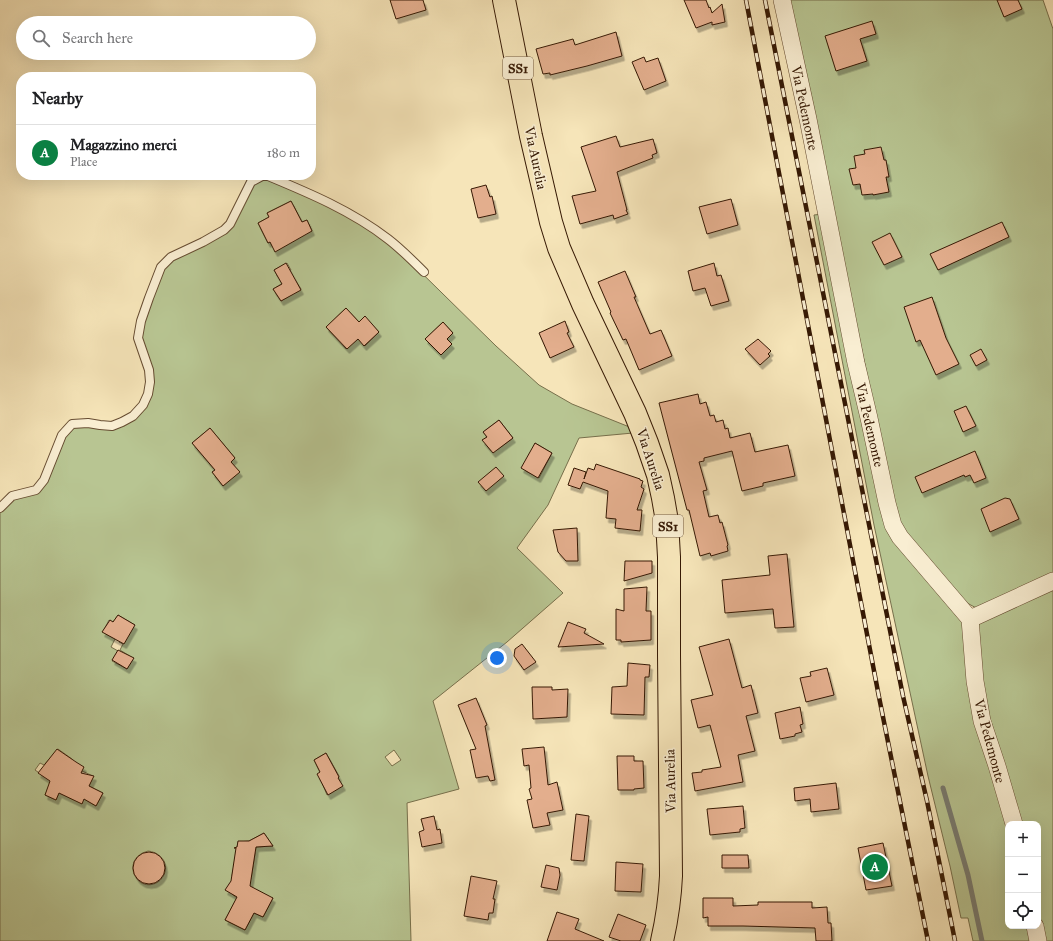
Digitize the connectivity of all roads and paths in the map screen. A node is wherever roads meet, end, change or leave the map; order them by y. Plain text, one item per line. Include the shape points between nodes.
1 (504, 0) edge
2 (782, 0) edge
3 (255, 180) edge
4 (277, 180) edge
5 (424, 272) dead end
6 (0, 508) edge
7 (1053, 581) edge
8 (970, 619) junction
9 (1013, 821) edge
10 (1036, 929) edge
11 (662, 941) edge
12 (1038, 941) edge

1 - 11 main road, Via Aurelia / SS1 via 533,143 559,248 647,443 658,475 667,521 671,876 670,898
2 - 8 street, Via Pedemonte via 856,363 893,525 900,537
3 - 6 lane via 251,182 230,224 224,230 171,257 161,267 148,298 138,338 149,370 150,382 143,405 133,416 112,426 72,424 62,435 44,480 36,490 12,496
4 - 5 lane via 346,212 396,245
7 - 8 street
8 - 9 street, Via Pedemonte via 975,681 982,721
10 - 12 street

